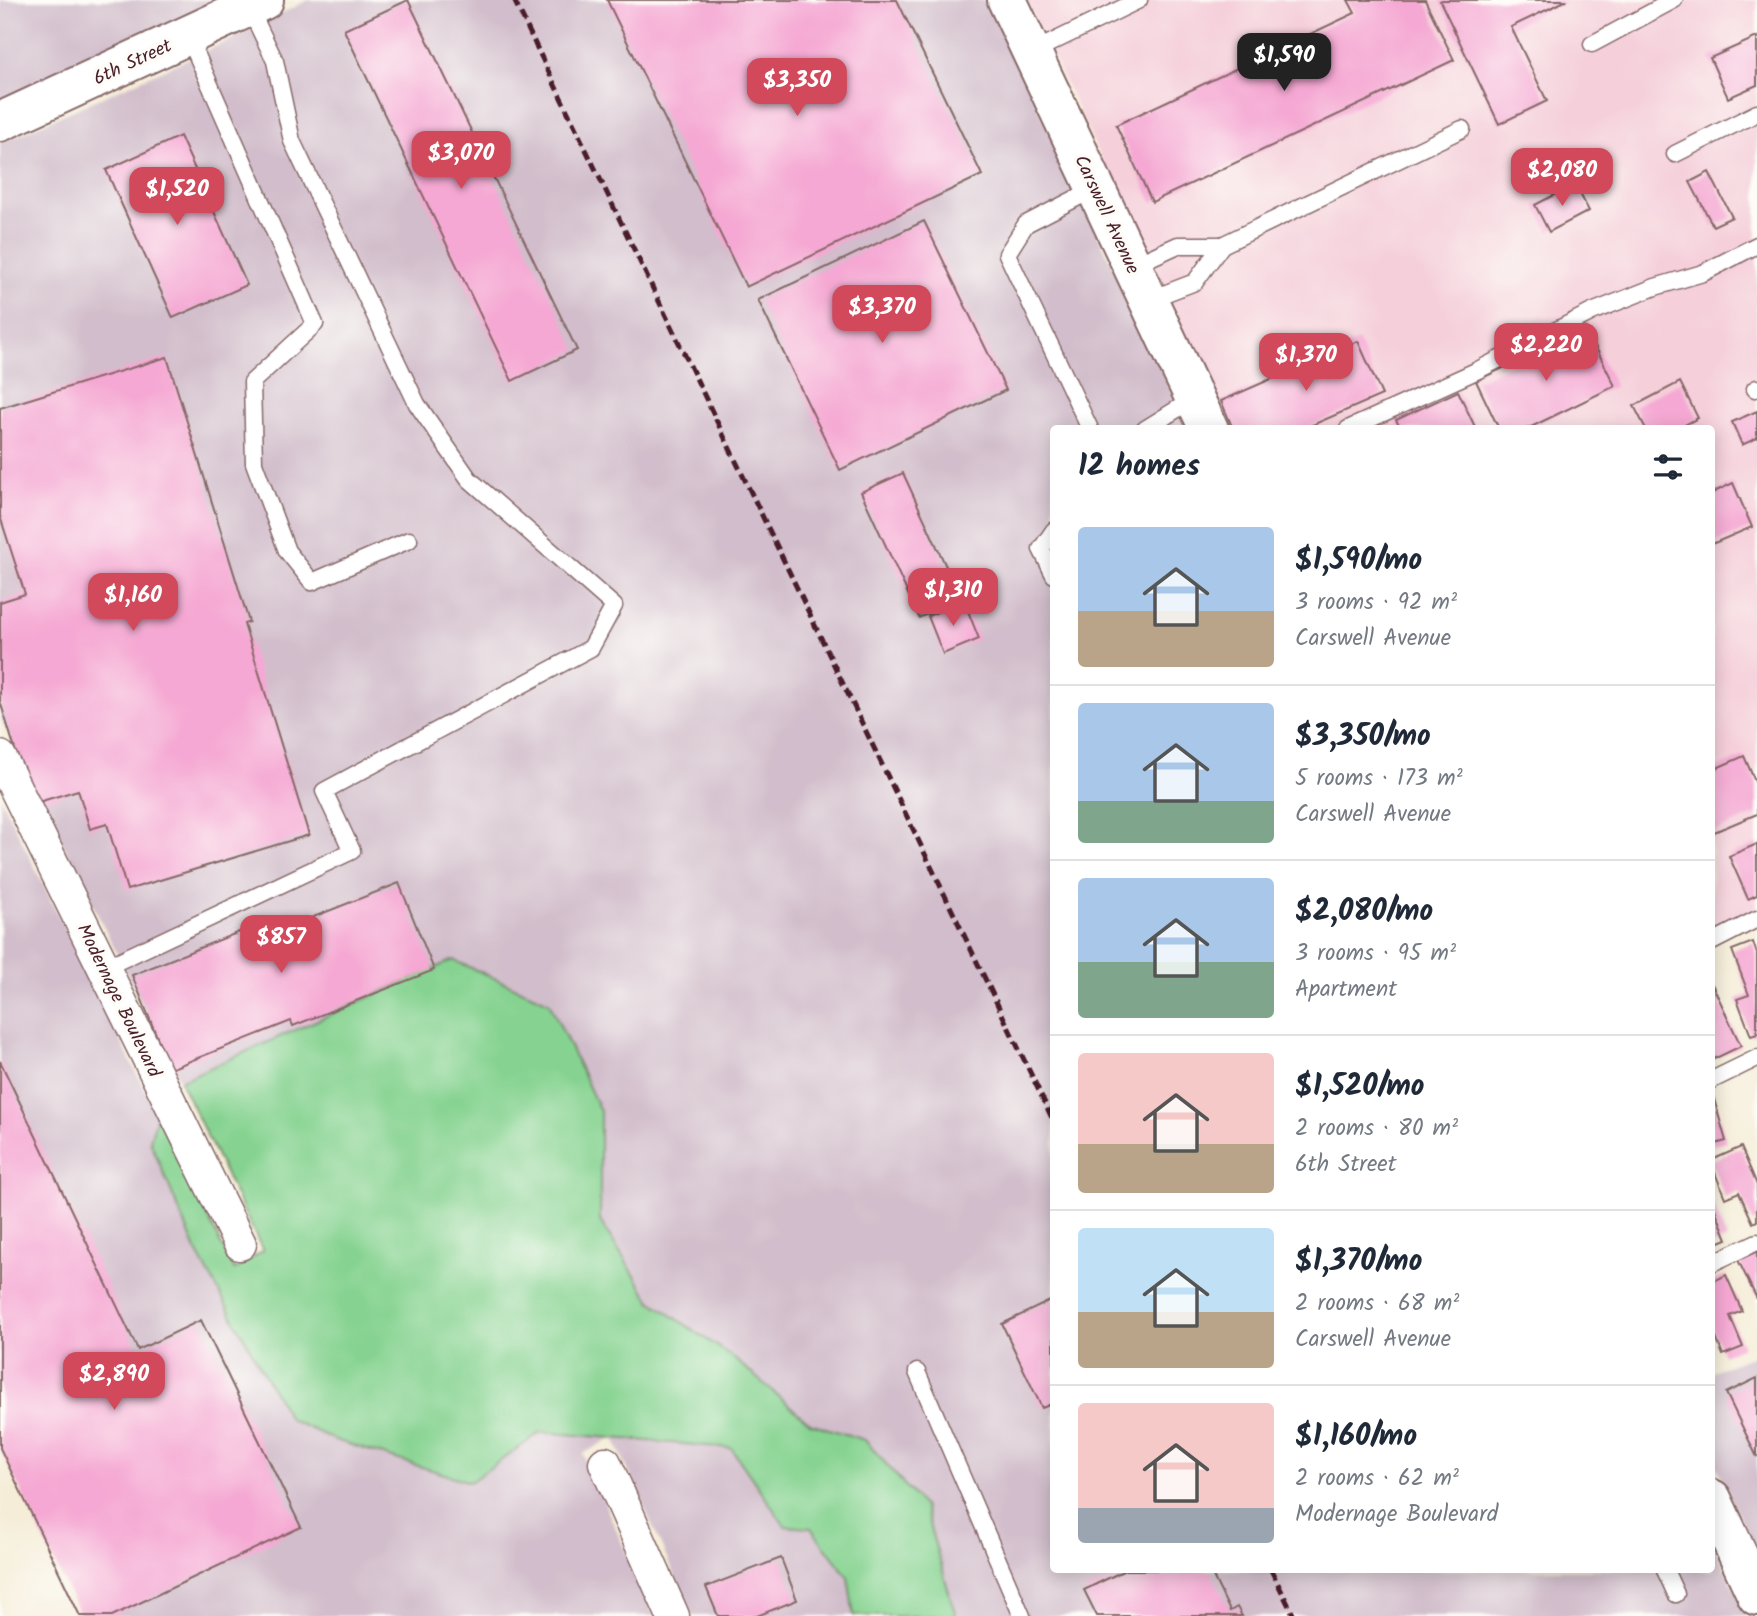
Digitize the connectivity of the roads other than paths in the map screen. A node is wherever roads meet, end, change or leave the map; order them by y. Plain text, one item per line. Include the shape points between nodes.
1 (1007, 0) edge
2 (1139, 0) edge
3 (1674, 0) edge
4 (246, 5) edge
5 (188, 36) junction
6 (1592, 44) dead end
7 (1032, 52) junction
8 (1757, 113) edge
9 (0, 122) edge
10 (1462, 129) dead end
11 (1675, 153) dead end
12 (1096, 188) junction
13 (1222, 245) junction
14 (1757, 245) edge
15 (1132, 265) junction
16 (1148, 300) junction
17 (1202, 413) edge
18 (1088, 425) edge
19 (1159, 425) edge
20 (1357, 425) edge
21 (1050, 536) edge
22 (410, 540) dead end
23 (1050, 568) edge
24 (0, 757) edge
25 (1757, 919) edge
26 (1715, 940) edge
27 (104, 968) junction
28 (1757, 1058) edge
29 (1715, 1079) edge
30 (1757, 1242) edge
31 (240, 1244) dead end
32 (1715, 1262) edge
33 (917, 1372) dead end
34 (605, 1463) dead end
35 (1715, 1505) edge
36 (1666, 1573) edge
37 (1676, 1594) dead end
38 (1757, 1596) edge
39 (673, 1616) edge
40 (1022, 1616) edge

1 - 7 street, Carswell Avenue
2 - 7 lane
3 - 6 lane
4 - 5 street, 6th Street
4 - 27 lane via 275,61 292,141 417,404 469,479 614,606 591,648 324,791 352,851
5 - 9 street, 6th Street
5 - 22 lane via 315,324 252,382 254,463 287,551 312,582
7 - 12 street, Carswell Avenue
8 - 11 lane
10 - 13 lane
12 - 15 street, Carswell Avenue
12 - 18 lane via 1026,225 1007,254
13 - 15 lane via 1178,245
13 - 16 lane via 1195,282
14 - 20 lane via 1703,273 1655,286 1592,312
15 - 16 street, Carswell Avenue
16 - 17 street, Carswell Avenue
17 - 19 lane
21 - 23 lane via 1041,549
24 - 27 street, Modernage Boulevard
25 - 26 lane
27 - 31 street, Modernage Boulevard
28 - 29 lane
30 - 32 lane
33 - 40 lane
34 - 39 street
35 - 38 street
36 - 37 lane

